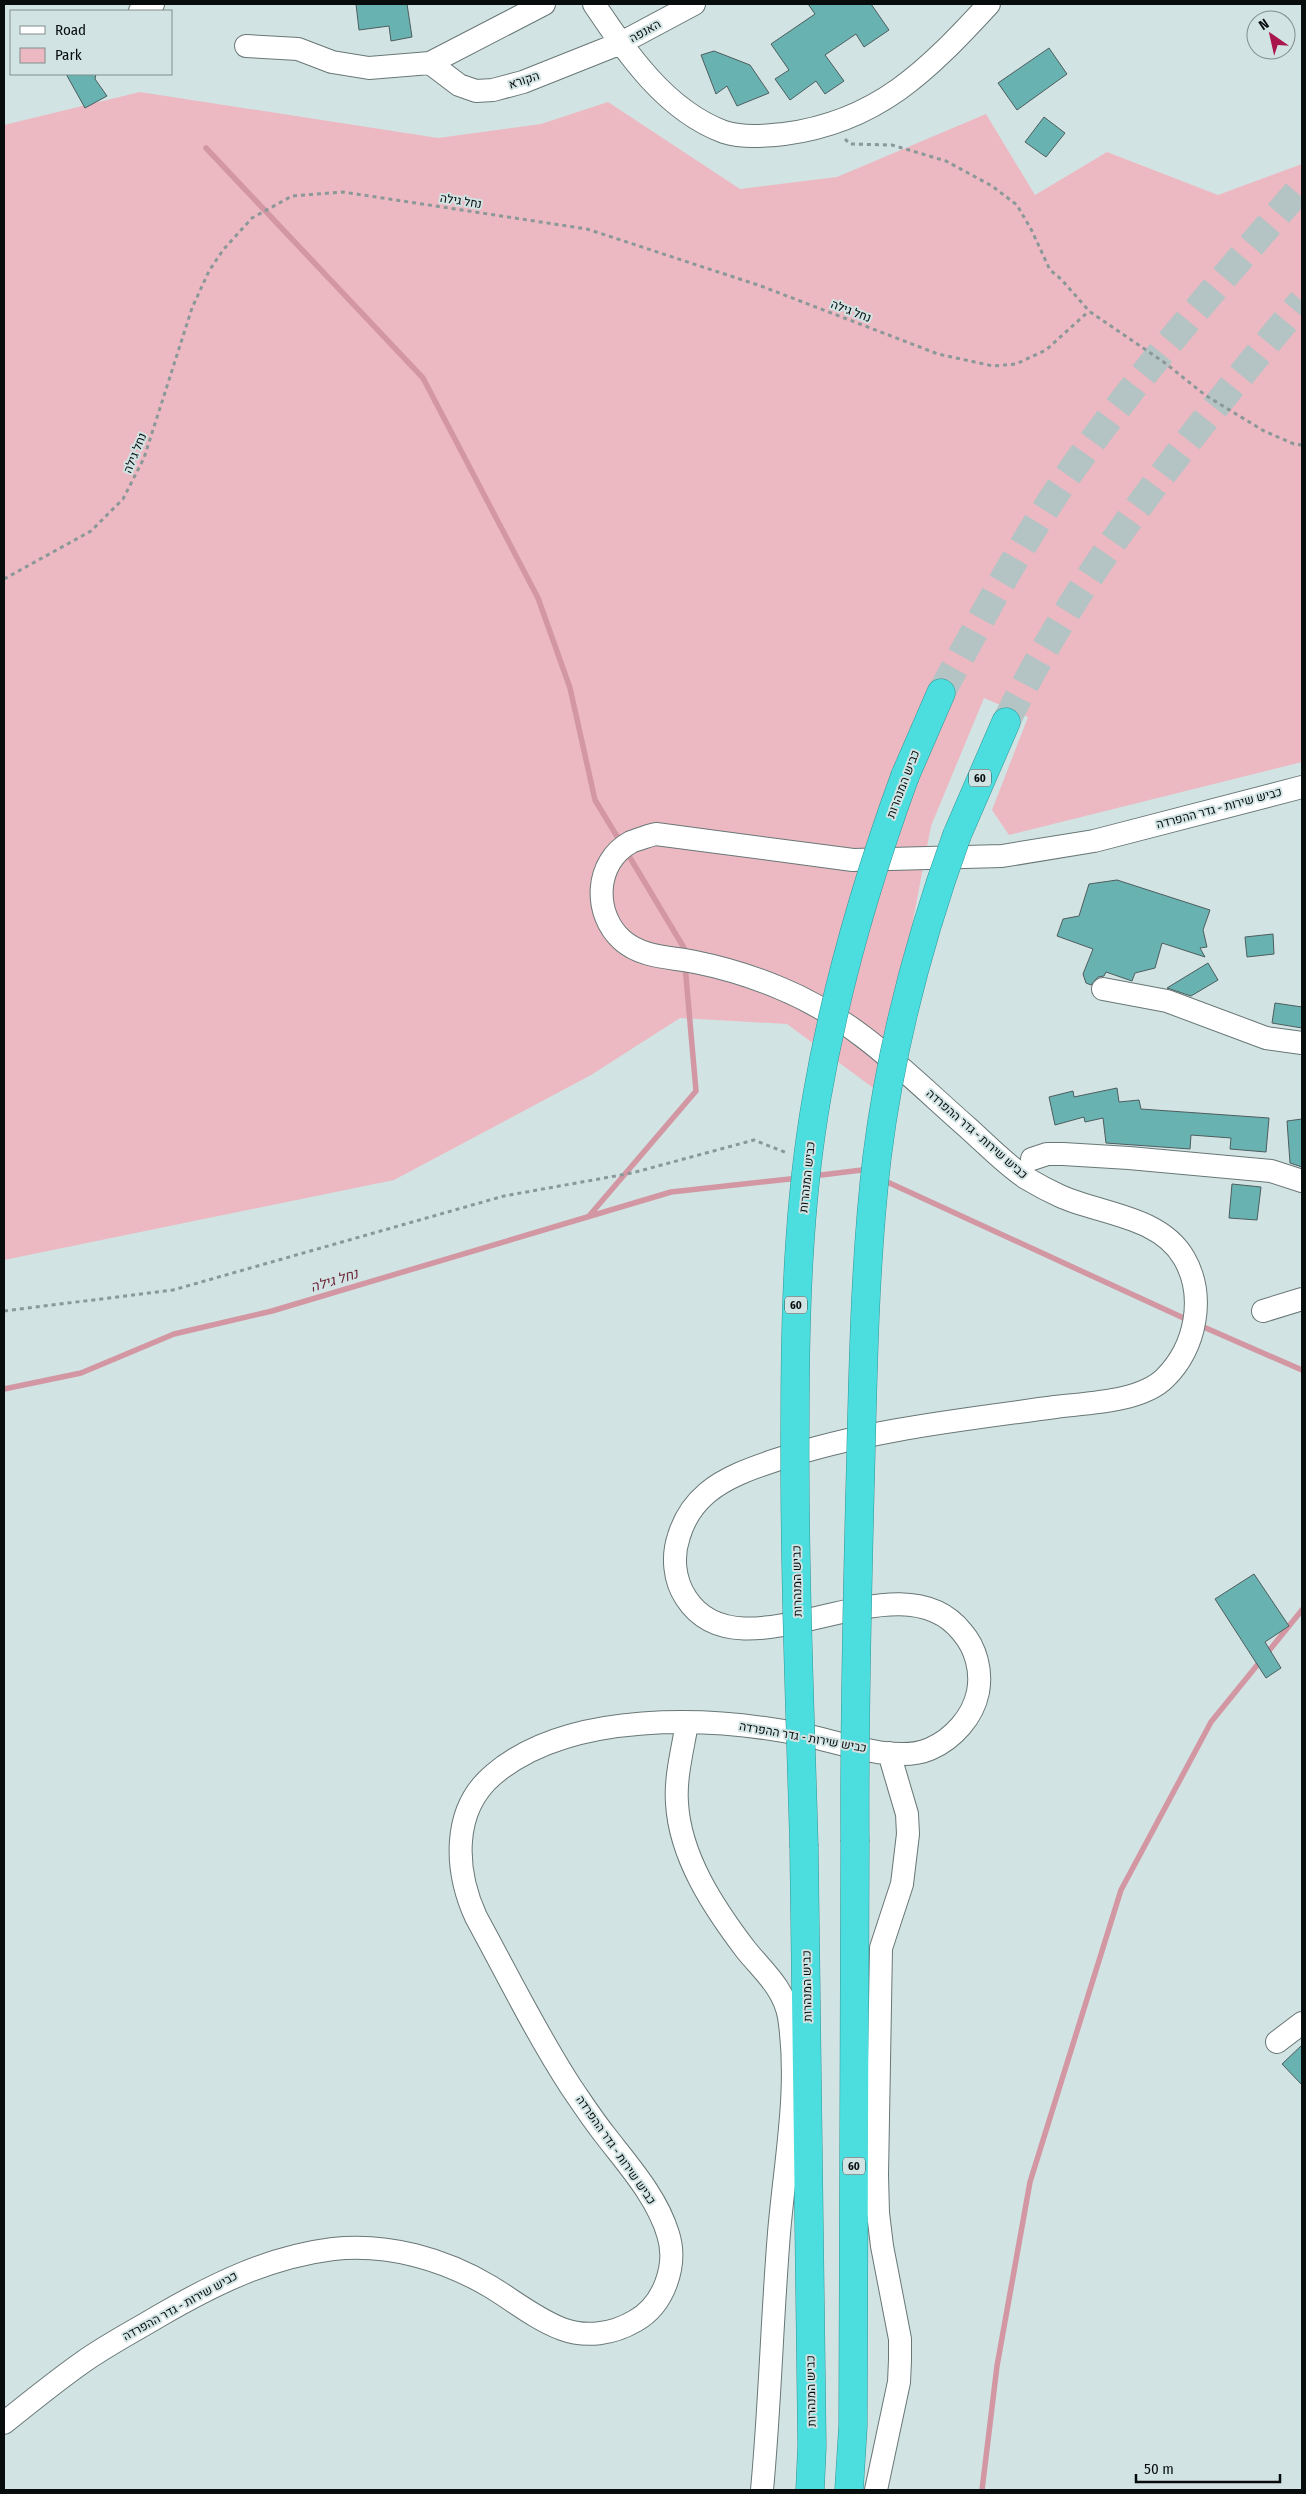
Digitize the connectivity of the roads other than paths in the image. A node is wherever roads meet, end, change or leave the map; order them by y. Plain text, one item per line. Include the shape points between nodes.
1 (153, 4) edge
2 (544, 4) edge
3 (594, 4) edge
4 (694, 4) edge
5 (989, 4) edge
6 (142, 10) edge
7 (621, 44) junction
8 (246, 46) dead end
9 (430, 63) junction
10 (942, 693) tunnel mouth
11 (1006, 722) tunnel mouth
12 (1302, 787) edge
13 (1103, 989) dead end
14 (1302, 1043) edge
15 (1032, 1159) dead end
16 (1302, 1181) edge
17 (1302, 1299) edge
18 (1263, 1311) dead end
19 (687, 1723) junction
20 (889, 1754) junction
21 (1302, 2023) edge
22 (1278, 2042) dead end
23 (4, 2423) edge
24 (762, 2490) edge
25 (810, 2490) edge
26 (850, 2490) edge
27 (876, 2490) edge

1 - 6 street
2 - 9 street
3 - 7 street
4 - 7 street, האנפה
5 - 7 street via 917,76 892,96 827,126 771,136 724,132 686,111 638,67
7 - 9 street, הקורא via 523,82 493,90 476,91 458,85
8 - 9 street via 298,49 332,62 369,68
10 - 25 highway, כביש המנהרות / 60, bridge via 905,776 878,849 843,971 817,1096 805,1186 796,1307 795,1447 804,1847
11 - 26 highway, 60, bridge via 957,835 912,975 889,1080 877,1158 866,1294 854,1740 853,2426
12 - 20 street, כביש שירות - גדר ההפרדה via 1094,841 1002,856 853,860 656,834 632,842 618,852 607,868 600,885 601,903 615,934 629,947 733,972 785,990 840,1018 1020,1174 1061,1197 1134,1220 1168,1238 1183,1255 1192,1277 1196,1308 1192,1334 1165,1378 1153,1386 1121,1398 832,1442 767,1463 728,1480 709,1491 692,1508 675,1549 676,1569 679,1585 690,1605 707,1618 725,1625 753,1629 891,1604 912,1604 936,1611 962,1631 977,1660 980,1682 967,1719 950,1738 928,1750 909,1755
13 - 14 street via 1167,1001 1266,1038
15 - 16 street via 1047,1154 1129,1158 1271,1171
17 - 18 street
19 - 20 street, כביש שירות - גדר ההפרדה via 744,1725
19 - 23 street, כביש שירות - גדר ההפרדה via 607,1726 562,1739 515,1758 473,1796 464,1817 461,1838 461,1869 466,1896 476,1918 570,2085 629,2165 663,2220 672,2256 664,2290 654,2306 625,2327 601,2334 580,2334 539,2318 469,2275 410,2254 382,2248 308,2253 217,2283 86,2360
19 - 24 street via 676,1802 680,1827 711,1901 778,1987 785,2001 792,2040 792,2106 777,2256
20 - 27 street via 907,1814 908,1834 902,1884 881,1948 877,2175 881,2238 900,2339 900,2360 899,2382
21 - 22 street

